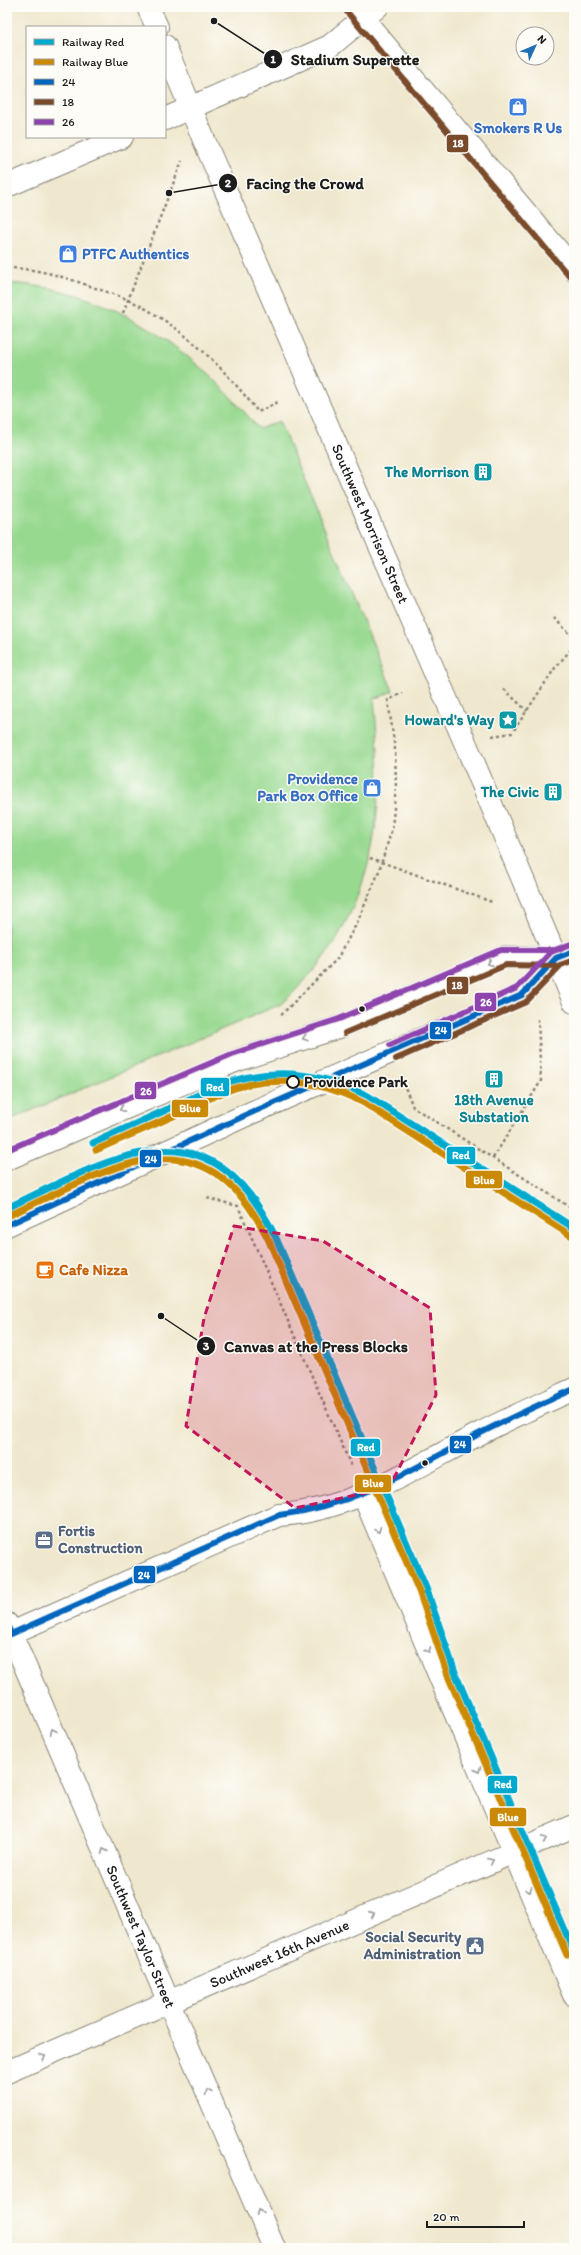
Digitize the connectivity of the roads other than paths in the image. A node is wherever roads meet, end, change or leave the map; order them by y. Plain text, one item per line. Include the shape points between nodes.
1 (148, 7) edge
2 (364, 11) edge
3 (157, 26) edge
4 (166, 48) edge
5 (190, 108) junction
6 (166, 119) edge
7 (120, 138) edge
8 (7, 186) edge
9 (574, 270) edge
10 (565, 954) edge
11 (574, 1002) edge
12 (7, 1159) edge
13 (7, 1225) edge
14 (574, 1389) edge
15 (363, 1494) junction
16 (8, 1631) edge
17 (574, 1826) edge
18 (513, 1852) junction
19 (574, 1995) edge
20 (169, 2002) junction
21 (7, 2072) edge
22 (274, 2248) edge

1 - 3 street
2 - 5 street via 330,46
2 - 9 street
4 - 5 street, Southwest Morrison Street
5 - 6 street
5 - 10 street, Southwest Morrison Street via 464,740
7 - 8 street
10 - 11 street, Southwest Morrison Street
10 -> 12 street via 504,957 342,1026 229,1064
10 - 13 street via 522,995 244,1116
14 - 15 street via 476,1435 401,1477
15 - 16 street via 303,1513 279,1515
15 -> 18 street
20 -> 16 street, Southwest Taylor Street
18 -> 17 street, Southwest 16th Avenue
18 -> 19 street
20 -> 18 street, Southwest 16th Avenue
21 -> 20 street, Southwest 16th Avenue
22 -> 20 street, Southwest Taylor Street

